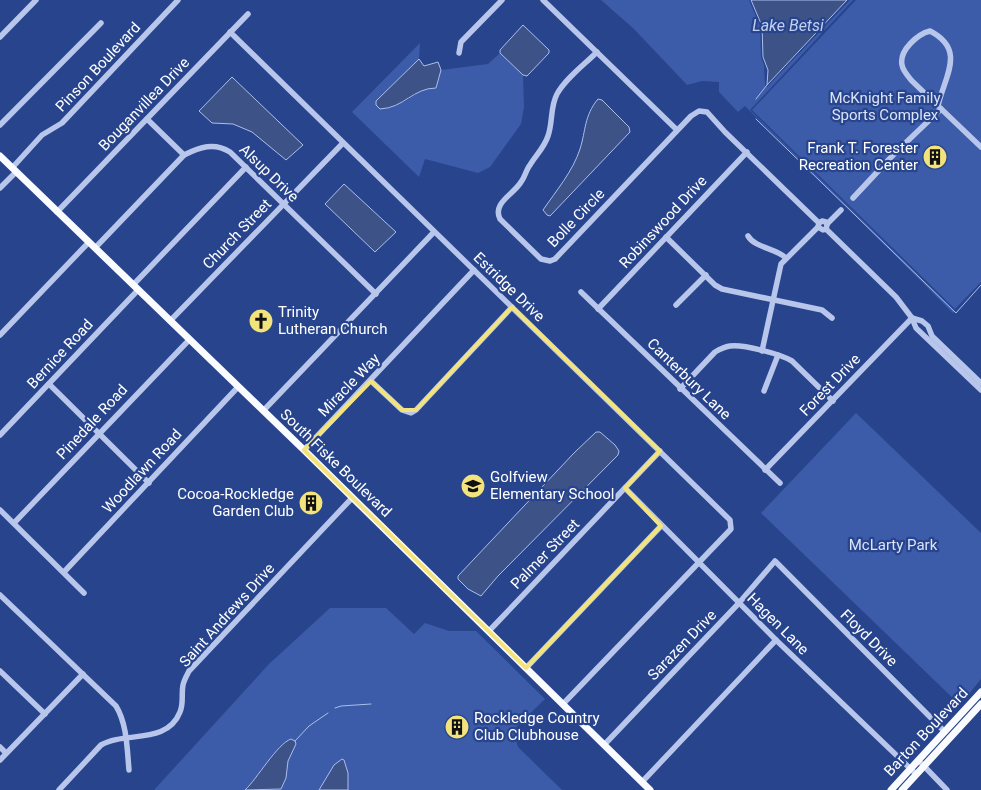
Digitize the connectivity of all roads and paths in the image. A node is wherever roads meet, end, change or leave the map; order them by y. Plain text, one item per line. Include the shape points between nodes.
1 (36, 0) edge
2 (178, 0) edge
3 (502, 0) edge
4 (544, 0) edge
5 (248, 14) dead end
6 (100, 23) dead end
7 (230, 32) junction
8 (0, 37) edge
9 (597, 52) junction
10 (459, 53) dead end
11 (940, 108) junction
12 (147, 119) junction
13 (0, 125) edge
14 (677, 130) junction
15 (343, 142) junction
16 (981, 148) edge
17 (747, 152) junction
18 (184, 155) junction
19 (0, 156) edge
20 (246, 167) junction
21 (14, 170) junction
22 (0, 188) edge
23 (853, 198) dead end
24 (284, 203) junction
25 (841, 210) dead end
26 (57, 212) junction
27 (819, 225) junction
28 (826, 226) junction
29 (434, 232) junction
30 (748, 236) dead end
31 (666, 237) junction
32 (89, 242) junction
33 (95, 248) junction
34 (786, 258) junction
35 (474, 270) junction
36 (706, 275) junction
37 (136, 287) junction
38 (581, 292) dead end
39 (376, 294) junction
40 (773, 300) junction
41 (676, 305) dead end
42 (512, 307) junction
43 (598, 309) junction
44 (832, 318) dead end
45 (912, 318) junction
46 (170, 321) junction
47 (0, 334) edge
48 (189, 340) junction
49 (762, 350) junction
50 (778, 355) junction
51 (371, 381) junction
52 (981, 383) edge
53 (49, 384) junction
54 (238, 387) junction
55 (680, 389) junction
56 (981, 390) edge
57 (764, 391) dead end
58 (832, 401) junction
59 (263, 411) junction
60 (99, 433) junction
61 (0, 435) edge
62 (304, 450) junction
63 (660, 451) junction
64 (765, 470) junction
65 (149, 483) junction
66 (780, 483) dead end
67 (625, 488) junction
68 (352, 498) junction
69 (0, 510) edge
70 (14, 524) junction
71 (662, 526) junction
72 (775, 561) joint
73 (698, 563) junction
74 (64, 572) junction
75 (84, 593) dead end
76 (0, 595) edge
77 (740, 602) junction
78 (489, 631) junction
79 (776, 640) junction
80 (526, 668) junction
81 (0, 671) edge
82 (83, 674) junction
83 (981, 692) edge
84 (563, 704) junction
85 (981, 704) edge
86 (45, 714) junction
87 (945, 732) junction
88 (126, 739) junction
89 (604, 745) junction
90 (0, 747) edge
91 (6, 753) junction
92 (0, 760) edge
93 (921, 764) junction
94 (129, 770) dead end
95 (914, 771) junction
96 (642, 782) junction
97 (60, 790) edge
98 (650, 790) edge
99 (891, 790) edge
100 (902, 790) edge
101 (947, 790) edge

1 - 8 street
2 - 21 street, Pinson Boulevard via 62,123 42,135
3 - 10 street via 462,42
4 - 9 street
5 - 7 street, Bouganvillea Drive
6 - 13 street
7 - 12 street, Bouganvillea Drive
7 - 15 street, Estridge Drive
9 - 14 street
9 - 14 street, Bolle Circle via 557,95 543,148 528,167 520,185 500,205 500,219 507,226 541,259 555,259
11 - 11 street via 912,81 901,63 904,51 921,34 930,31 938,35 952,58
11 - 16 street
11 - 23 street
12 - 18 street
12 - 26 street, Bouganvillea Drive
14 - 17 street, Bolle Circle via 696,111 703,110
15 - 24 street, Church Street
15 - 29 street, Estridge Drive
17 - 27 street
17 - 31 street, Robinswood Drive
18 - 20 street, Alsup Drive via 197,148 213,146 225,149
18 - 33 street, Alsup Drive
19 - 21 main road, South Fiske Boulevard
20 - 24 street, Alsup Drive
20 - 37 street, Bernice Road
21 - 22 street, Pinson Boulevard
21 - 26 main road, South Fiske Boulevard
24 - 39 street, Alsup Drive
24 - 46 street, Church Street
25 - 28 street
26 - 32 main road, South Fiske Boulevard
27 - 28 street via 821,230
27 - 34 street
28 - 45 street via 896,297
29 - 35 street, Estridge Drive
29 - 39 street
30 - 34 street via 751,241
31 - 36 street
31 - 43 street, Robinswood Drive
32 - 33 main road, South Fiske Boulevard
32 - 47 street
33 - 37 main road, South Fiske Boulevard
34 - 40 street via 781,264
35 - 42 street, Estridge Drive
35 - 51 street, Miracle Way
36 - 40 street via 722,289
36 - 41 street
37 - 46 main road, South Fiske Boulevard
37 - 53 street, Bernice Road
38 - 43 street, Canterbury Lane
39 - 59 street
40 - 44 street via 822,310
40 - 49 street
42 - 51 street via 416,410 410,413 402,410
42 - 63 street, Estridge Drive
43 - 55 street, Canterbury Lane
45 - 52 street via 928,326 932,336
45 - 56 street via 916,328
45 - 58 street, Forest Drive
46 - 48 main road, South Fiske Boulevard
48 - 54 main road, South Fiske Boulevard
48 - 60 street, Pinedale Road
49 - 50 street
49 - 55 street via 736,346 722,348
50 - 57 street
50 - 58 street via 792,361
51 - 62 street, Miracle Way
53 - 60 street
53 - 61 street, Bernice Road
54 - 59 main road, South Fiske Boulevard
54 - 65 street, Woodlawn Road
55 - 64 street, Canterbury Lane
58 - 64 street, Forest Drive
59 - 62 main road, South Fiske Boulevard
60 - 65 street
60 - 70 street, Pinedale Road
62 - 68 main road, South Fiske Boulevard
63 - 67 street, Palmer Street
63 - 73 street, Estridge Drive via 730,520 731,529
64 - 66 street, Canterbury Lane
65 - 74 street, Woodlawn Road
67 - 71 street, Hagen Lane
67 - 78 street, Palmer Street
68 - 78 main road, South Fiske Boulevard
68 - 88 street, Saint Andrews Drive via 189,671 183,685 181,711 175,721 157,733
69 - 70 street
70 - 74 street
71 - 73 street, Hagen Lane
71 - 80 street
72 - 77 street, Sarazen Drive
72 - 87 street, Floyd Drive
73 - 77 street, Hagen Lane
73 - 84 street
74 - 75 street
76 - 82 street
77 - 79 street, Hagen Lane
77 - 89 street, Sarazen Drive
78 - 80 main road, South Fiske Boulevard
79 - 95 street, Hagen Lane
79 - 96 street
80 - 84 main road, South Fiske Boulevard
81 - 86 street
82 - 86 street
82 - 88 street via 116,706
83 - 87 main road, Barton Boulevard
84 - 89 main road, South Fiske Boulevard
85 - 93 main road, Barton Boulevard
86 - 91 street
87 - 93 main road, Barton Boulevard
88 - 94 street
88 - 97 street, Saint Andrews Drive via 109,740 101,745
89 - 96 main road, South Fiske Boulevard
90 - 91 street
91 - 92 street
93 - 95 main road, Barton Boulevard
93 - 101 street
95 - 99 main road, Barton Boulevard
95 - 100 main road, Barton Boulevard
96 - 98 main road, South Fiske Boulevard

